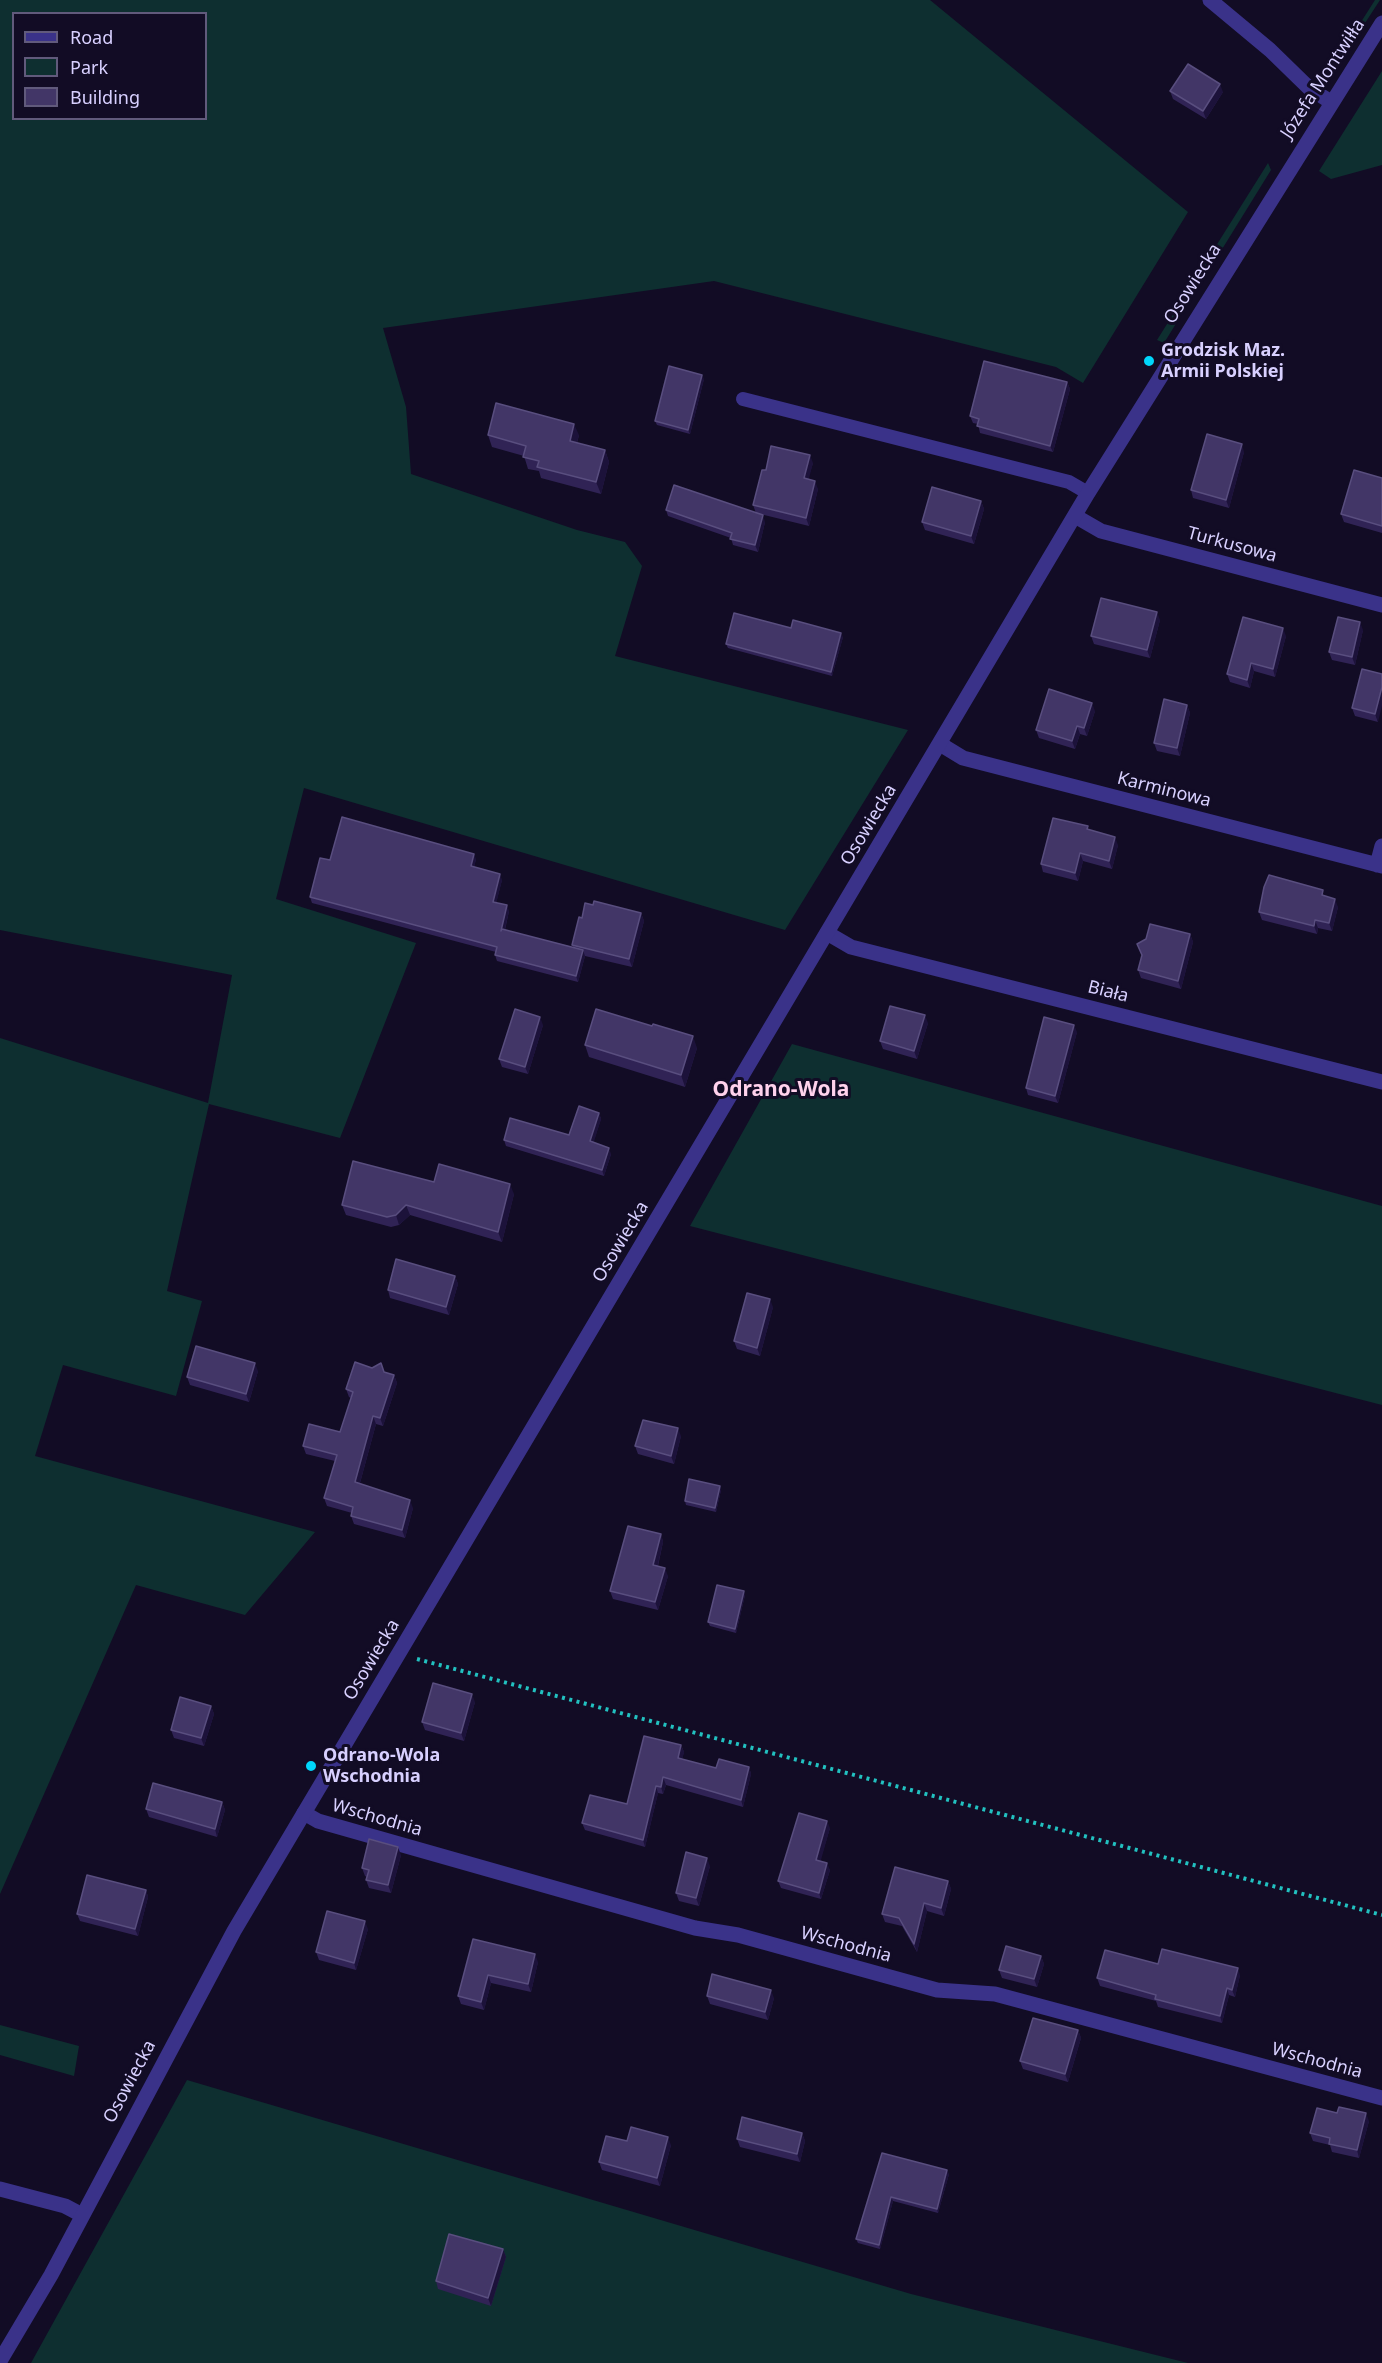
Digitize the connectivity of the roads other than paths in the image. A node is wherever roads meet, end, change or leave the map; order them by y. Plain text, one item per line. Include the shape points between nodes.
1 (1210, 0) edge
2 (1382, 23) edge
3 (1330, 102) junction
4 (1296, 156) joint
5 (743, 399) dead end
6 (1088, 493) junction
7 (1075, 516) junction
8 (1382, 605) edge
9 (940, 744) junction
10 (1382, 846) edge
11 (1379, 865) edge
12 (827, 933) junction
13 (1382, 1082) edge
14 (304, 1812) junction
15 (1382, 2098) edge
16 (0, 2189) edge
17 (82, 2215) junction
18 (0, 2361) edge

1 - 3 street
2 - 3 street, Józefa Montwiłła
3 - 4 street, Józefa Montwiłła
4 - 6 street, Osowiecka
5 - 6 lane via 1069,483
6 - 7 street, Osowiecka
7 - 8 street, Turkusowa via 1101,531
7 - 9 street, Osowiecka
9 - 11 street, Karminowa via 963,758
9 - 12 street, Osowiecka
10 - 11 street
12 - 13 street, Biała via 851,947
12 - 14 street, Osowiecka
14 - 15 street, Wschodnia via 318,1821 695,1928 738,1935 937,1990 994,1994
14 - 17 street, Osowiecka via 234,1930
16 - 17 street via 65,2206
17 - 18 street, Osowiecka

